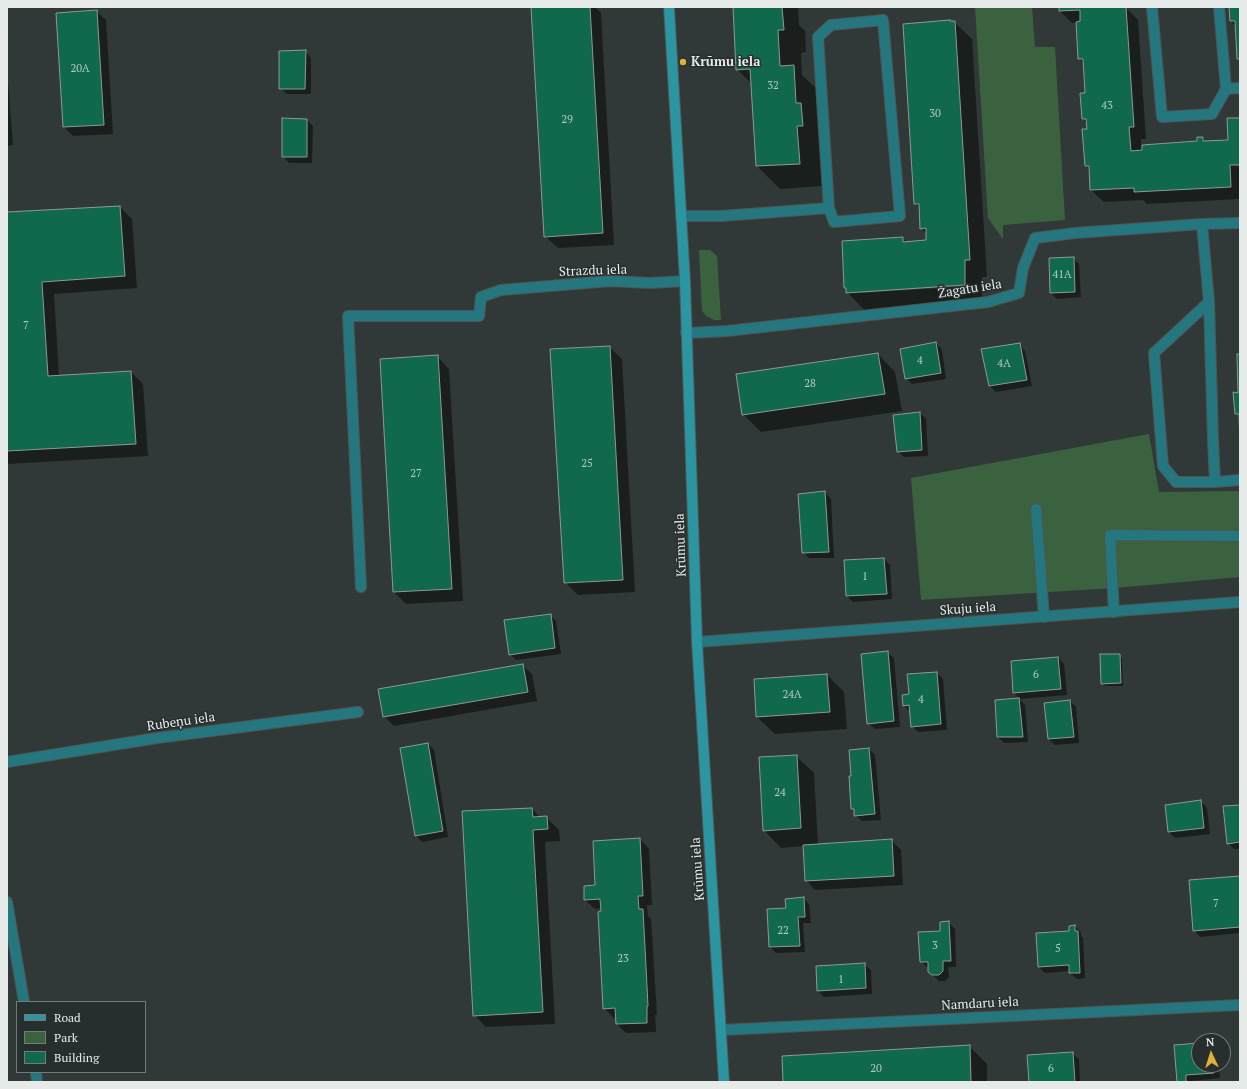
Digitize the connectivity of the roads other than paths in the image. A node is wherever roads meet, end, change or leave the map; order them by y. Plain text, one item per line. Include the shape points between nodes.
1 (669, 7) edge
2 (1152, 7) edge
3 (1219, 7) edge
4 (1240, 88) edge
5 (1226, 89) junction
6 (829, 208) junction
7 (681, 216) junction
8 (1240, 223) edge
9 (1202, 224) junction
10 (685, 281) junction
11 (1209, 302) junction
12 (686, 334) junction
13 (1240, 480) edge
14 (1216, 482) junction
15 (1036, 509) dead end
16 (1240, 536) edge
17 (361, 587) dead end
18 (1240, 602) edge
19 (1114, 612) junction
20 (1044, 617) junction
21 (697, 642) junction
22 (358, 712) dead end
23 (7, 762) edge
24 (7, 902) edge
25 (24, 1001) edge
26 (1240, 1005) edge
27 (721, 1030) junction
28 (724, 1082) edge

1 - 7 street, Krūmu iela
2 - 5 street via 1162,117 1212,114
3 - 5 street
4 - 5 street
6 - 6 street via 818,37 831,25 883,20 900,216 834,222
6 - 7 street via 721,216
7 - 10 street, Krūmu iela
8 - 9 street, Žagatu iela
9 - 11 street
9 - 12 street, Žagatu iela via 1035,238 1023,268 1019,293 988,302
10 - 12 street, Krūmu iela
10 - 17 street, Strazdu iela via 611,281 501,290 481,297 478,316 348,316
11 - 14 street
11 - 14 street via 1154,353 1163,466 1176,482
12 - 21 street, Krūmu iela
13 - 14 street
15 - 20 street
16 - 19 street via 1110,535
18 - 19 street, Skuju iela
19 - 20 street, Skuju iela
20 - 21 street, Skuju iela
21 - 27 street, Krūmu iela
22 - 23 street, Rubeņu iela via 157,738
24 - 25 street
26 - 27 street, Namdaru iela
27 - 28 street, Krūmu iela

